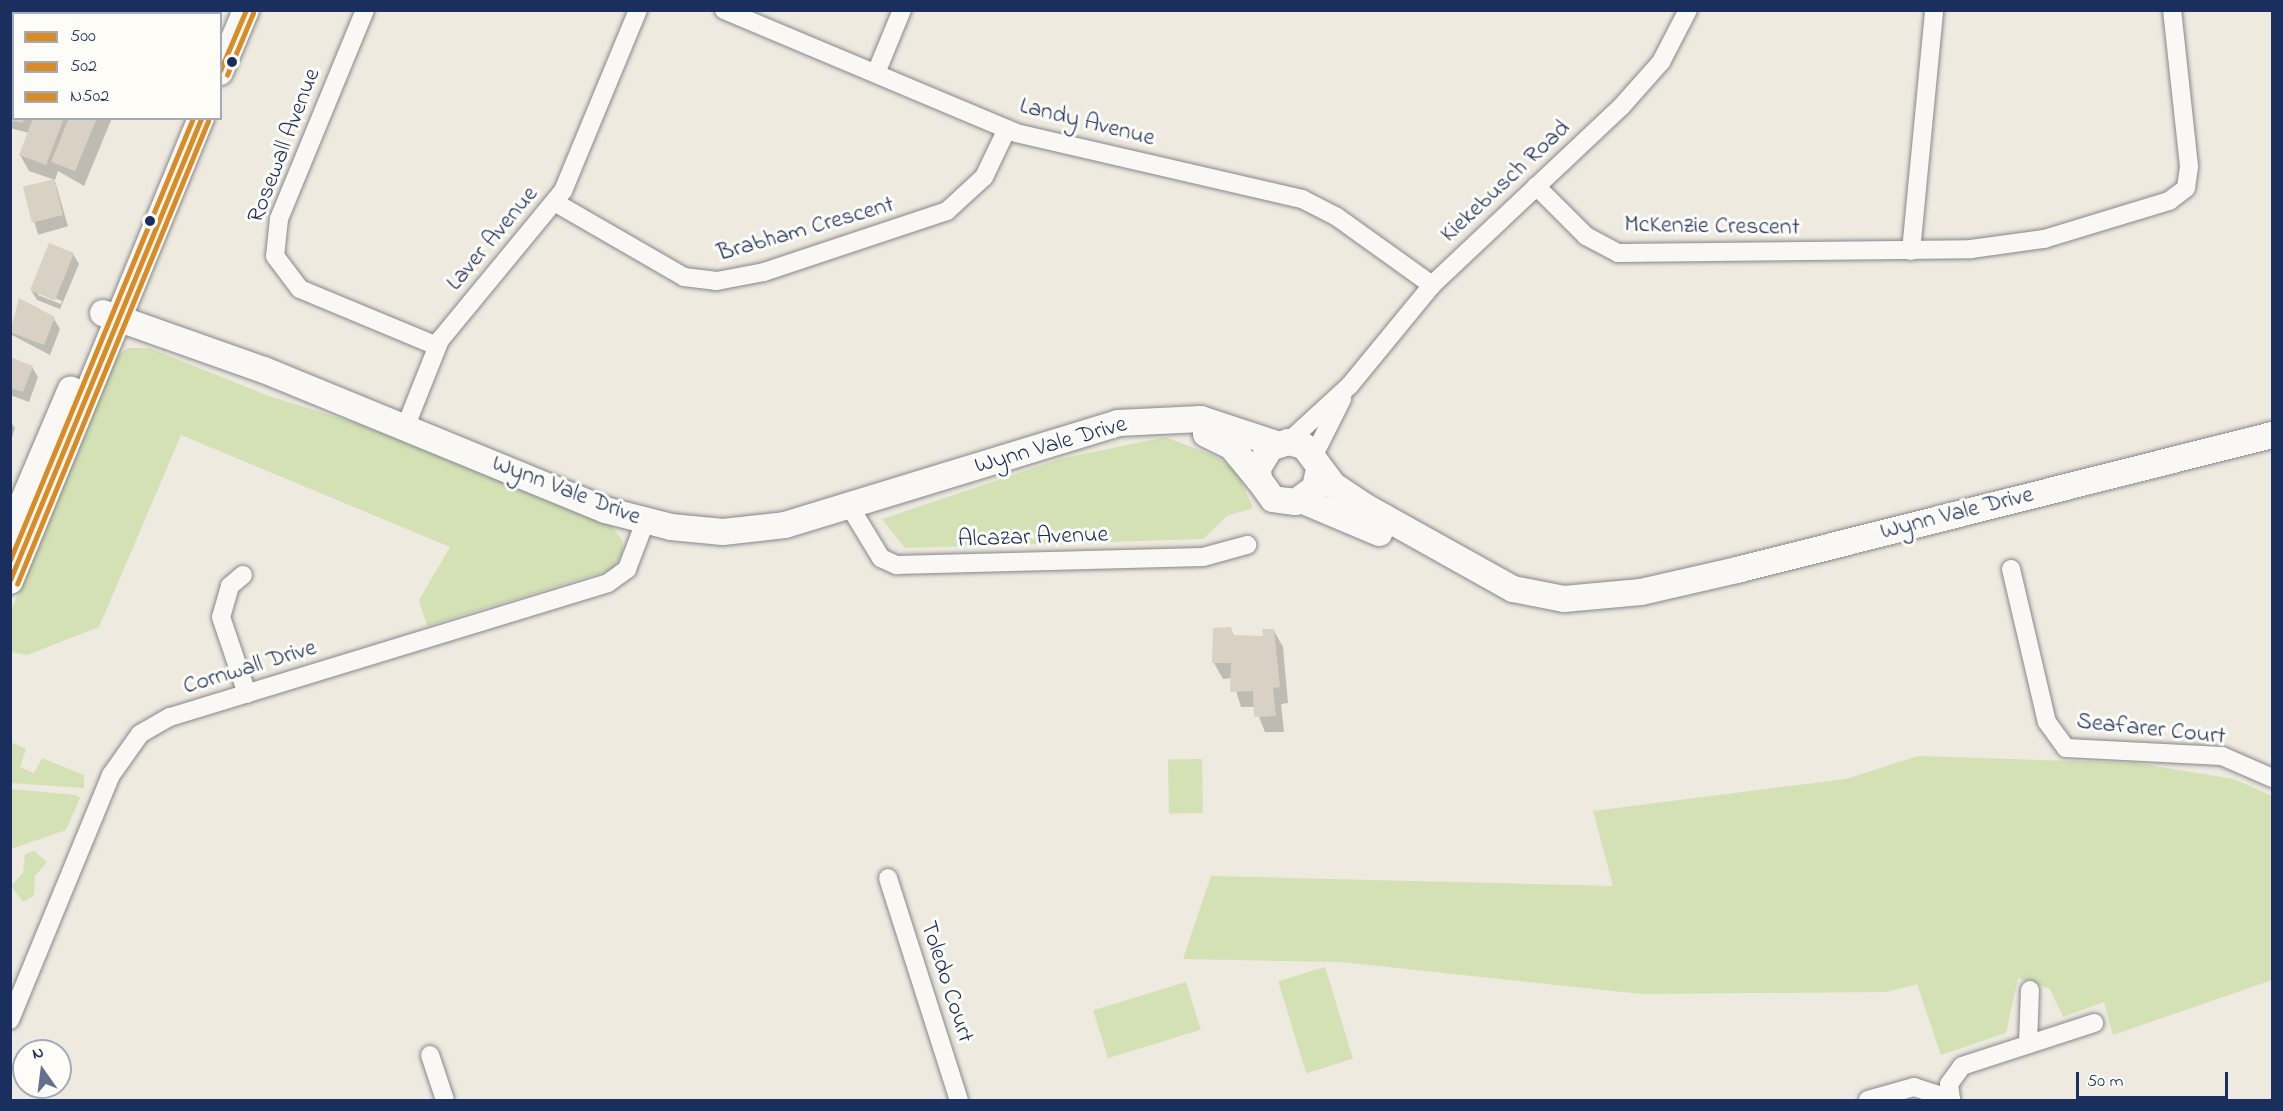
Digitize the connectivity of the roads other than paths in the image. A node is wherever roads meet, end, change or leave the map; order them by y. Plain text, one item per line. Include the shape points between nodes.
1 (246, 10) edge
2 (365, 10) edge
3 (638, 10) edge
4 (724, 10) edge
5 (902, 10) edge
6 (1688, 10) edge
7 (1934, 10) edge
8 (2172, 10) edge
9 (222, 67) edge
10 (876, 74) junction
11 (182, 120) edge
12 (200, 120) edge
13 (1007, 129) junction
14 (1536, 186) junction
15 (556, 203) junction
16 (1911, 250) junction
17 (1432, 285) junction
18 (111, 314) junction
19 (437, 346) junction
20 (1350, 385) junction
21 (1166, 420) junction
22 (405, 429) junction
23 (2272, 435) edge
24 (1282, 443) junction
25 (1317, 462) junction
26 (1259, 480) junction
27 (1301, 500) junction
28 (850, 507) junction
29 (645, 522) junction
30 (10, 532) edge
31 (1246, 545) dead end
32 (2012, 569) dead end
33 (12, 571) edge
34 (243, 575) dead end
35 (1641, 592) junction
36 (247, 694) junction
37 (2272, 778) edge
38 (888, 878) dead end
39 (2030, 990) dead end
40 (10, 1020) edge
41 (2094, 1023) dead end
42 (2028, 1044) junction
43 (430, 1055) dead end
44 (1951, 1100) edge
45 (445, 1101) edge
46 (959, 1101) edge
47 (1868, 1101) edge

1 - 9 main road
2 - 19 street, Rosewall Avenue via 279,219 275,256 300,289
3 - 15 street, Laver Avenue
4 - 10 street, Landy Avenue
5 - 10 street
6 - 14 street, Kiekebusch Road via 1661,62
7 - 16 street
8 - 16 street, McKenzie Crescent via 2189,166 2180,195 2020,245
10 - 13 street, Landy Avenue
11 - 18 main road
12 - 18 main road
13 - 15 street, Brabham Crescent via 984,177 947,211 764,272 717,281 684,277
13 - 17 street, Landy Avenue via 1302,199
14 - 16 street, McKenzie Crescent via 1586,236 1618,253
14 - 17 street, Kiekebusch Road
15 - 19 street, Laver Avenue
17 - 20 street, Kiekebusch Road
18 - 22 main road, Wynn Vale Drive
18 - 30 main road
18 - 33 main road
19 - 22 street, Laver Avenue
20 - 24 street, Kiekebusch Road
20 - 25 street, Kiekebusch Road
21 - 24 main road, Wynn Vale Drive via 1216,422
21 - 26 main road, Wynn Vale Drive via 1231,446
21 - 28 main road, Wynn Vale Drive via 1105,426
22 - 29 main road, Wynn Vale Drive
23 - 35 main road, Wynn Vale Drive
24 - 25 main road
24 - 26 main road via 1262,456
25 - 27 main road via 1315,488
25 - 35 main road, Wynn Vale Drive via 1366,507 1513,589 1546,599
26 - 27 main road via 1273,499
27 - 35 main road, Wynn Vale Drive via 1357,521 1517,607 1548,614 1592,609
28 - 29 main road, Wynn Vale Drive via 744,531
28 - 31 street, Alcazar Avenue via 881,558 896,565 1203,557
29 - 36 street, Cornwall Drive via 627,569 608,583
32 - 37 street, Seafarer Court via 2047,723 2066,748 2222,756
34 - 36 street via 230,586 221,617
36 - 40 street, Cornwall Drive via 153,725 120,756
38 - 46 street, Toledo Court
39 - 42 street
41 - 42 street
42 - 44 street via 1962,1066 1949,1084
43 - 45 street
44 - 47 street via 1914,1087

